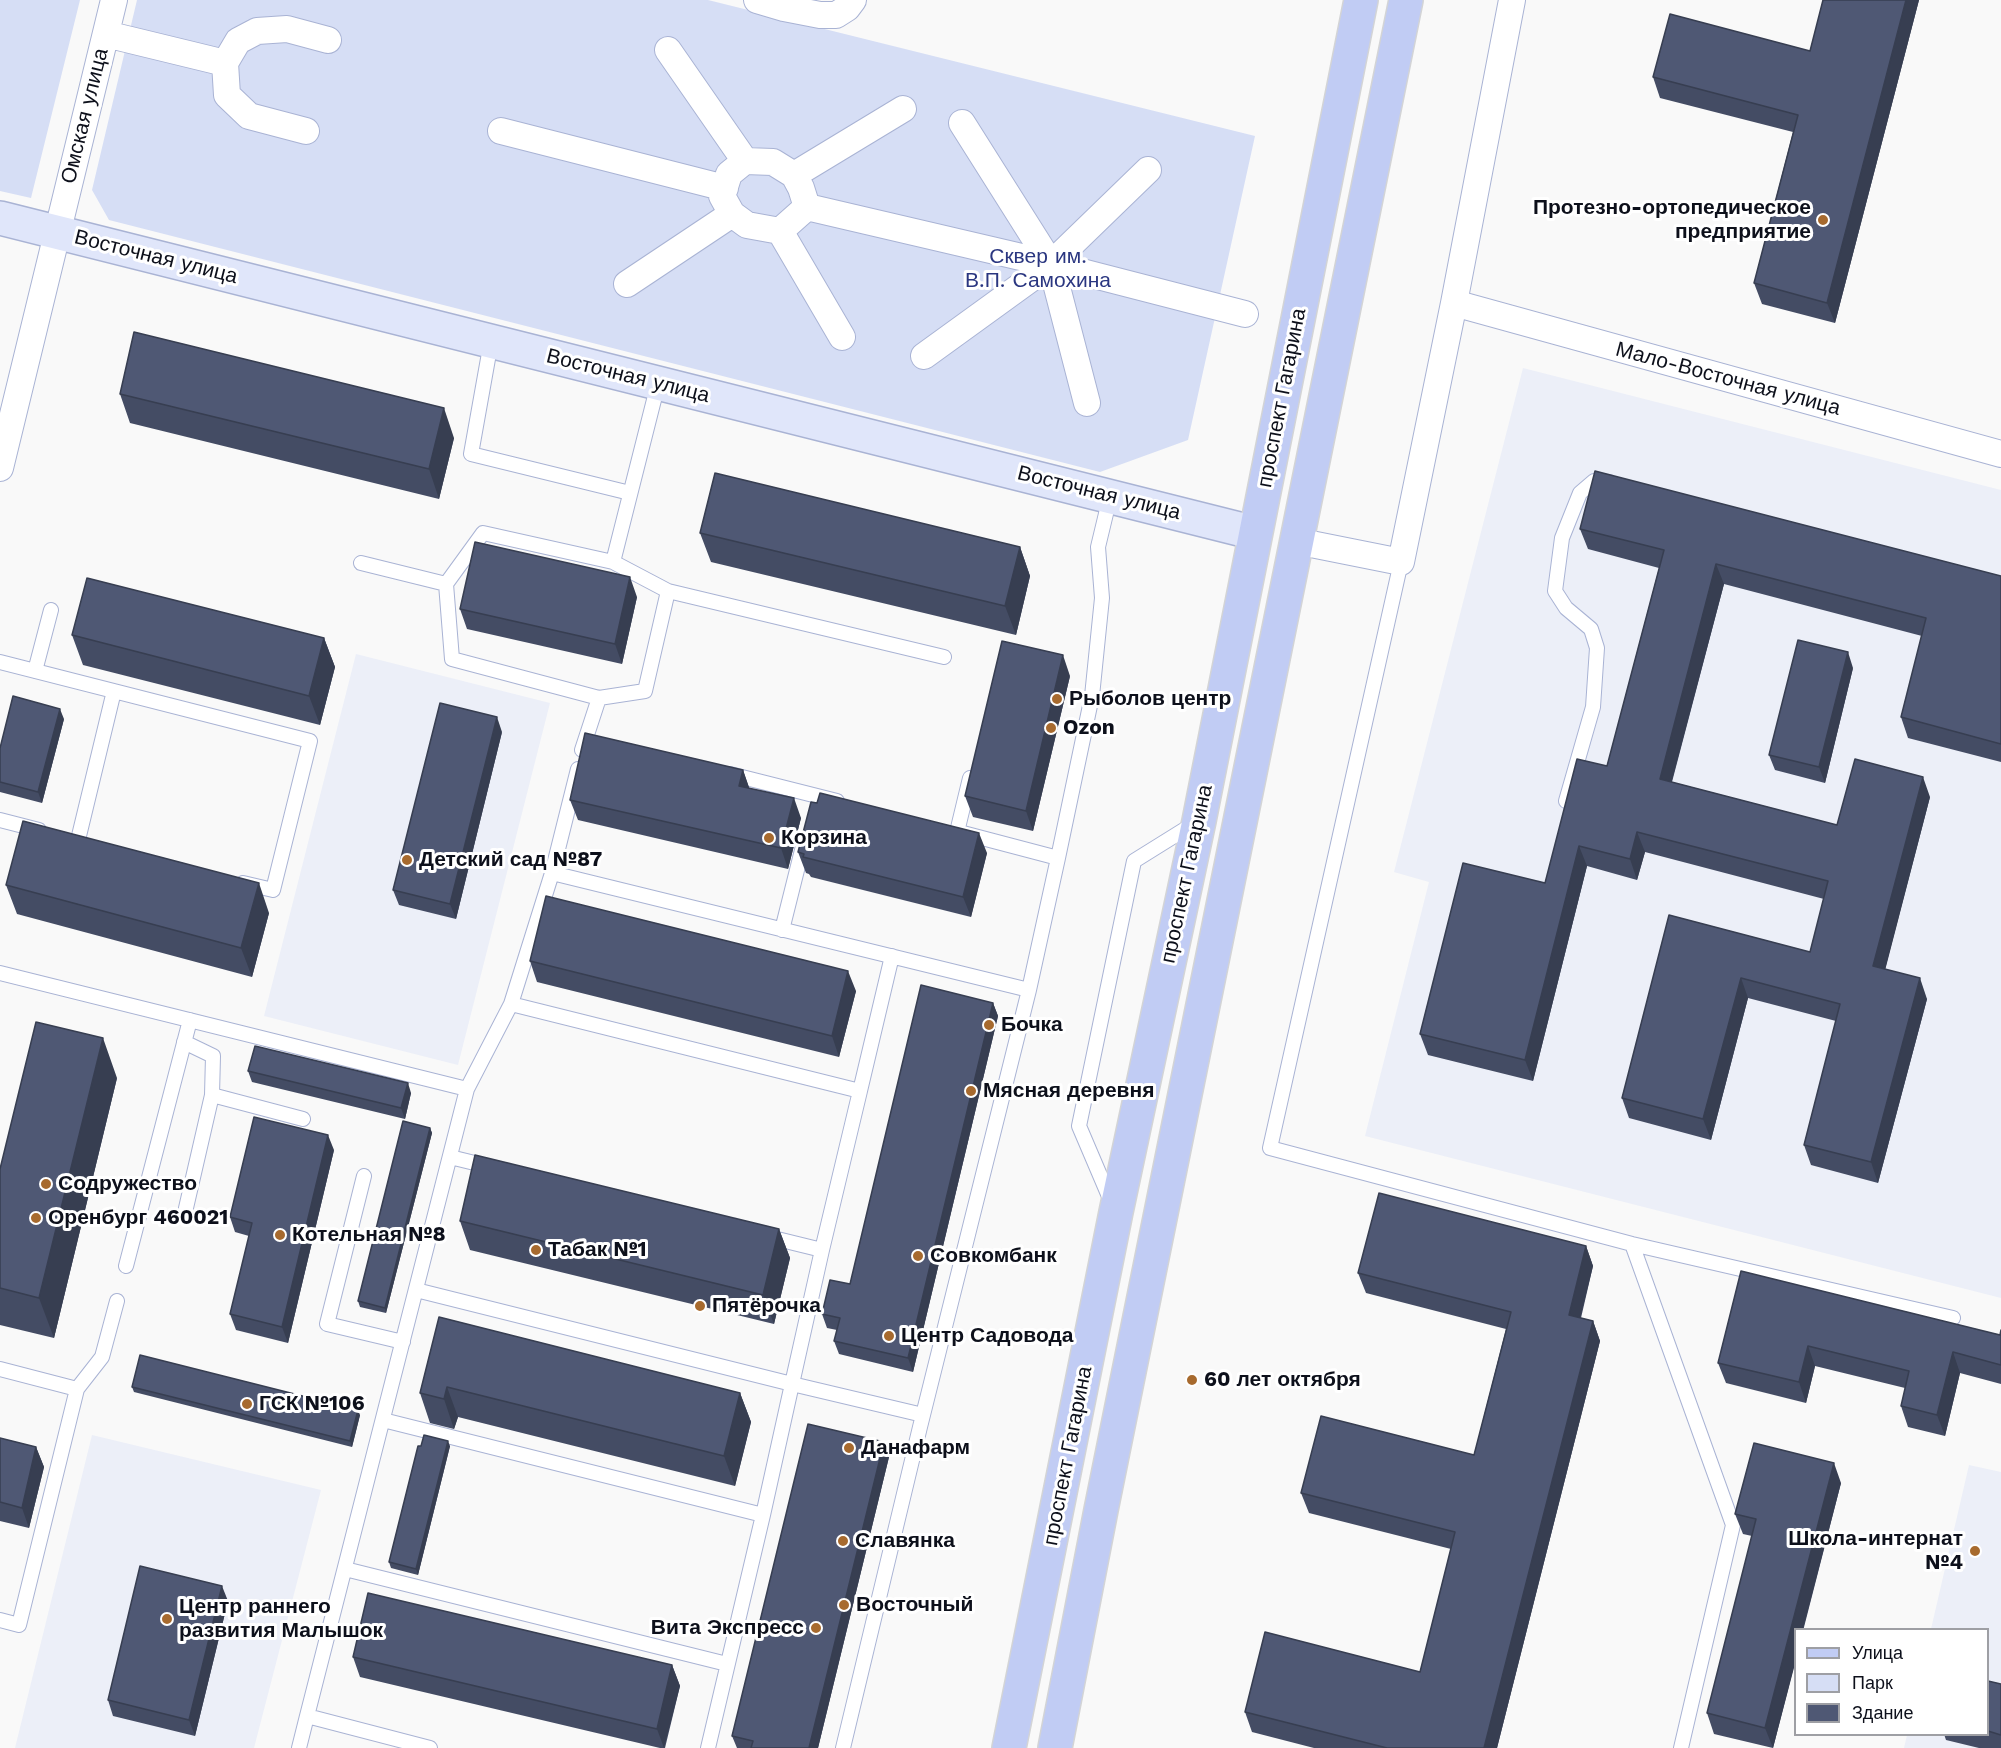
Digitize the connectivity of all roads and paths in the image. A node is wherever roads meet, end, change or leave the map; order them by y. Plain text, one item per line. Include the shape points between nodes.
1 (114, 0) edge
2 (757, 0) edge
3 (1361, 0) edge
4 (1406, 0) edge
5 (1512, 0) edge
6 (850, 4) edge
7 (114, 36) dead end
8 (328, 40) dead end
9 (668, 50) dead end
10 (225, 63) junction
11 (903, 109) dead end
12 (962, 123) dead end
13 (306, 131) dead end
14 (501, 131) dead end
15 (746, 161) junction
16 (1148, 170) dead end
17 (794, 175) junction
18 (725, 188) junction
19 (807, 207) junction
20 (732, 214) junction
21 (0, 218) edge
22 (780, 231) junction
23 (56, 232) junction
24 (1051, 264) junction
25 (627, 284) dead end
26 (1454, 303) junction
27 (1245, 314) dead end
28 (842, 337) dead end
29 (491, 342) junction
30 (924, 356) dead end
31 (658, 384) junction
32 (1087, 403) dead end
33 (7, 407) edge
34 (2001, 454) edge
35 (0, 468) edge
36 (1627, 485) edge
37 (630, 493) junction
38 (1111, 496) junction
39 (1255, 533) junction
40 (1296, 541) junction
41 (613, 562) junction
42 (1401, 562) junction
43 (361, 563) dead end
44 (446, 584) junction
45 (668, 591) junction
46 (51, 610) dead end
47 (944, 657) dead end
48 (0, 662) edge
49 (35, 671) junction
50 (114, 691) junction
51 (599, 698) junction
52 (973, 765) edge
53 (712, 770) edge
54 (1566, 801) edge
55 (849, 804) edge
56 (0, 820) edge
57 (1199, 821) junction
58 (807, 829) edge
59 (1058, 858) junction
60 (552, 873) junction
61 (227, 878) edge
62 (782, 930) junction
63 (891, 956) junction
64 (0, 974) edge
65 (1029, 990) junction
66 (511, 1004) junction
67 (190, 1020) junction
68 (184, 1042) junction
69 (467, 1089) junction
70 (860, 1091) junction
71 (212, 1095) junction
72 (303, 1119) dead end
73 (450, 1157) junction
74 (508, 1172) edge
75 (363, 1176) dead end
76 (186, 1208) dead end
77 (1116, 1212) junction
78 (752, 1232) edge
79 (1632, 1244) junction
80 (822, 1250) junction
81 (126, 1266) dead end
82 (416, 1290) junction
83 (117, 1300) dead end
84 (1953, 1318) dead end
85 (403, 1342) junction
86 (0, 1369) edge
87 (792, 1384) junction
88 (77, 1389) junction
89 (923, 1415) junction
90 (383, 1420) junction
91 (763, 1515) junction
92 (345, 1569) junction
93 (0, 1620) edge
94 (727, 1664) junction
95 (307, 1716) junction
96 (298, 1748) edge
97 (430, 1748) edge
98 (708, 1748) edge
99 (843, 1748) edge
100 (1009, 1748) edge
101 (1055, 1748) edge
102 (1681, 1748) edge

1 - 23 street, Омская улица
2 - 6 street via 820,15 836,15
3 - 39 main road, проспект Гагарина
4 - 40 main road, проспект Гагарина
5 - 26 street
7 - 10 street
8 - 10 street via 287,29 257,32 238,41
9 - 15 street
10 - 13 street via 227,95 249,116
11 - 17 street
12 - 24 street
14 - 18 street
15 - 17 street via 772,162
15 - 18 street via 729,174
16 - 24 street
17 - 19 street
18 - 20 street via 722,196
19 - 22 street
19 - 24 street
20 - 22 street via 747,225
20 - 25 street
21 - 23 main road, Восточная улица
22 - 28 street
23 - 29 main road, Восточная улица
23 - 33 street, Омская улица
24 - 27 street
24 - 30 street
24 - 32 street
26 - 34 street, Мало-Восточная улица
26 - 42 street
29 - 31 main road, Восточная улица
29 - 37 lane via 471,454
31 - 37 lane
31 - 38 main road, Восточная улица
33 - 35 street, Омская улица
36 - 54 lane via 1594,481 1580,493 1562,538 1555,591 1566,608 1592,629 1597,648 1593,707
37 - 41 lane
38 - 39 main road, Восточная улица
38 - 59 lane via 1098,548 1102,598 1092,696
39 - 40 main road
39 - 57 main road, проспект Гагарина
40 - 42 street
40 - 101 main road, проспект Гагарина
41 - 44 lane via 483,533
41 - 45 lane
42 - 79 lane via 1270,1148
43 - 44 lane
44 - 51 lane via 452,659
45 - 47 lane
45 - 51 lane via 645,691
46 - 49 lane
48 - 49 lane
49 - 50 lane
50 - 56 lane via 72,839
50 - 61 lane via 310,741 273,890
51 - 60 lane
52 - 59 lane via 951,830
53 - 55 lane via 815,801
57 - 77 main road, проспект Гагарина
57 - 77 lane via 1134,861 1078,1126
58 - 62 lane
59 - 65 lane
60 - 62 lane
60 - 66 lane
62 - 63 lane
63 - 65 lane
63 - 70 lane
64 - 67 lane
65 - 89 lane
66 - 69 lane
66 - 70 lane
67 - 68 lane
67 - 69 lane
68 - 71 lane via 213,1056
68 - 81 lane
69 - 73 lane
70 - 80 lane
71 - 72 lane
71 - 76 lane
73 - 74 lane
73 - 82 lane
75 - 85 lane via 327,1323
77 - 100 main road, проспект Гагарина
78 - 80 lane
79 - 84 lane
79 - 102 lane via 1733,1525
80 - 87 lane
82 - 85 lane
82 - 87 lane
83 - 88 lane via 102,1357
85 - 90 lane
86 - 88 lane
87 - 89 lane
87 - 91 lane
88 - 93 lane via 19,1625
89 - 99 lane
90 - 91 lane
90 - 92 lane
91 - 94 lane
92 - 94 lane
92 - 95 lane
94 - 98 lane
95 - 96 lane
95 - 97 lane

